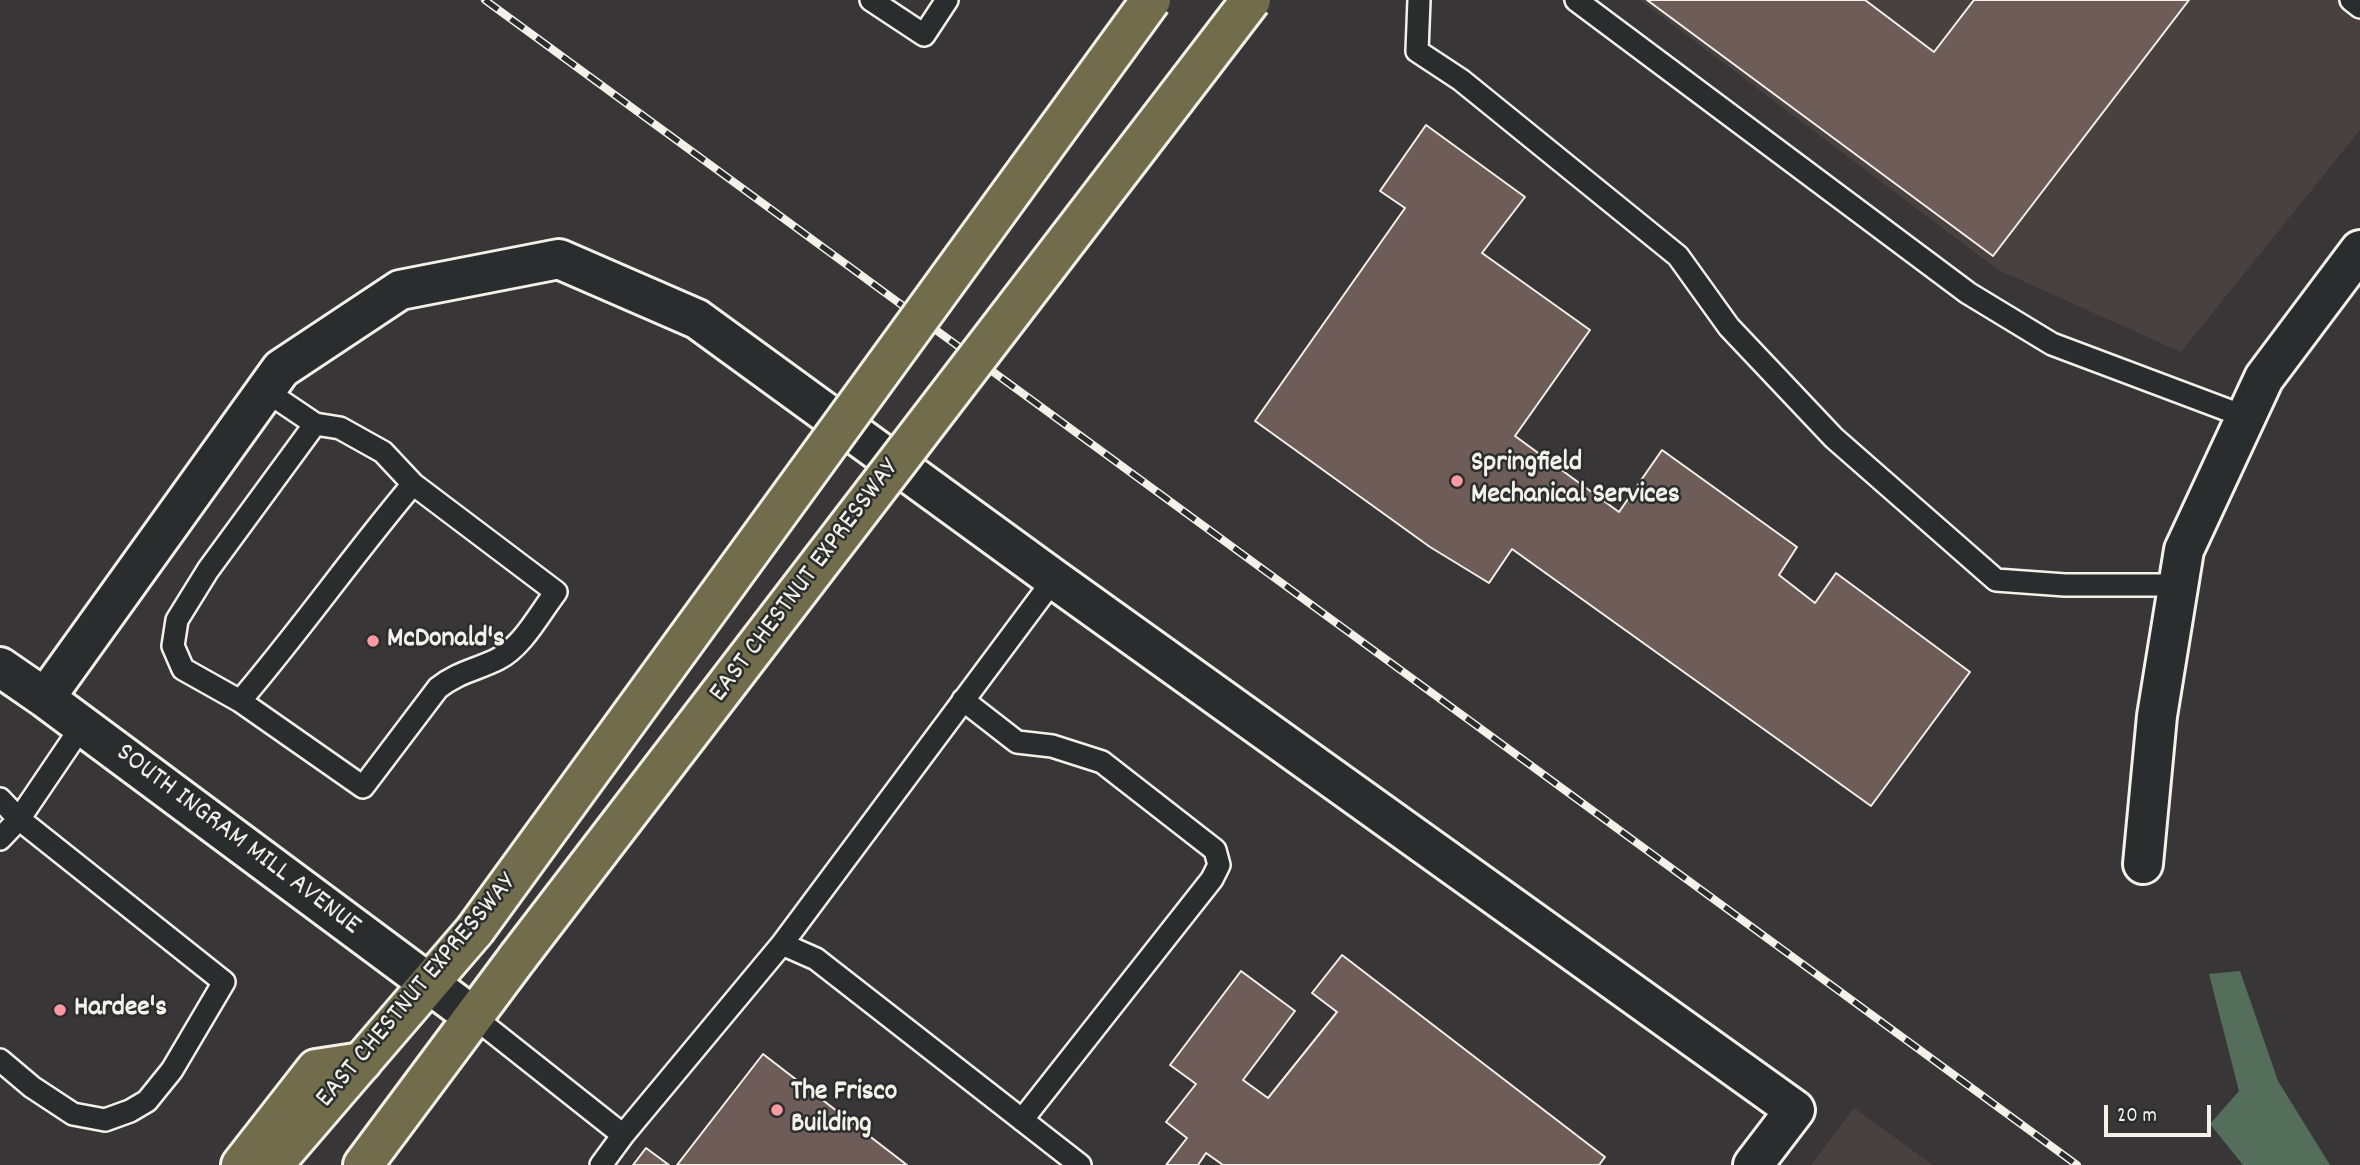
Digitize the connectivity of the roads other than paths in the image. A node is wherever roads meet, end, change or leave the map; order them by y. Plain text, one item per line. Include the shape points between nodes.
1 (871, 0) edge
2 (947, 0) edge
3 (1151, 0) edge
4 (1251, 0) edge
5 (1419, 0) edge
6 (1576, 0) edge
7 (2351, 0) edge
8 (2360, 7) edge
9 (2360, 250) edge
10 (266, 391) junction
11 (2246, 417) junction
12 (316, 424) junction
13 (413, 484) junction
14 (1054, 579) junction
15 (2178, 585) junction
16 (0, 667) edge
17 (45, 698) junction
18 (963, 700) junction
19 (240, 701) junction
20 (82, 726) junction
21 (0, 799) edge
22 (19, 818) junction
23 (0, 839) edge
24 (2143, 864) dead end
25 (782, 944) junction
26 (429, 984) junction
27 (474, 1017) junction
28 (0, 1060) edge
29 (362, 1062) junction
30 (1022, 1120) junction
31 (623, 1135) junction
32 (241, 1165) edge
33 (273, 1165) edge
34 (363, 1165) edge
35 (601, 1165) edge
36 (1080, 1165) edge
37 (1753, 1165) edge

1 - 2 lane via 924,35
3 - 26 main road, EAST CHESTNUT EXPRESSWAY, bridge via 475,930
4 - 27 main road, EAST CHESTNUT EXPRESSWAY, bridge
5 - 15 lane via 1417,51 1461,80 1678,256 1729,327 1834,438 1996,580
6 - 11 lane via 1968,293 2052,344
7 - 8 lane
9 - 11 street via 2264,378
10 - 12 lane
10 - 14 street via 281,369 400,290 559,259 697,318
10 - 17 street
11 - 15 street via 2184,550
12 - 13 lane via 340,428 383,452
12 - 19 lane via 208,570 177,620 173,646 183,669
13 - 19 lane
13 - 19 lane via 556,592 515,646 438,688 363,787
14 - 18 lane
14 - 37 street via 1795,1110
15 - 24 street via 2157,716
16 - 17 street, SOUTH INGRAM MILL AVENUE
17 - 20 street, SOUTH INGRAM MILL AVENUE
18 - 25 lane
18 - 30 lane via 1017,742 1052,746 1102,762 1215,850 1219,865
20 - 22 lane
20 - 26 street, SOUTH INGRAM MILL AVENUE
21 - 22 lane
22 - 23 lane
22 - 28 lane via 224,982 172,1070 148,1101 105,1120 73,1114
25 - 30 lane via 816,959
25 - 31 lane
26 - 27 street, SOUTH INGRAM MILL AVENUE
26 - 29 main road, EAST CHESTNUT EXPRESSWAY
27 - 31 lane
27 - 34 main road, EAST CHESTNUT EXPRESSWAY
29 - 32 main road via 316,1069
29 - 33 main road, EAST CHESTNUT EXPRESSWAY
30 - 36 lane
31 - 35 lane

